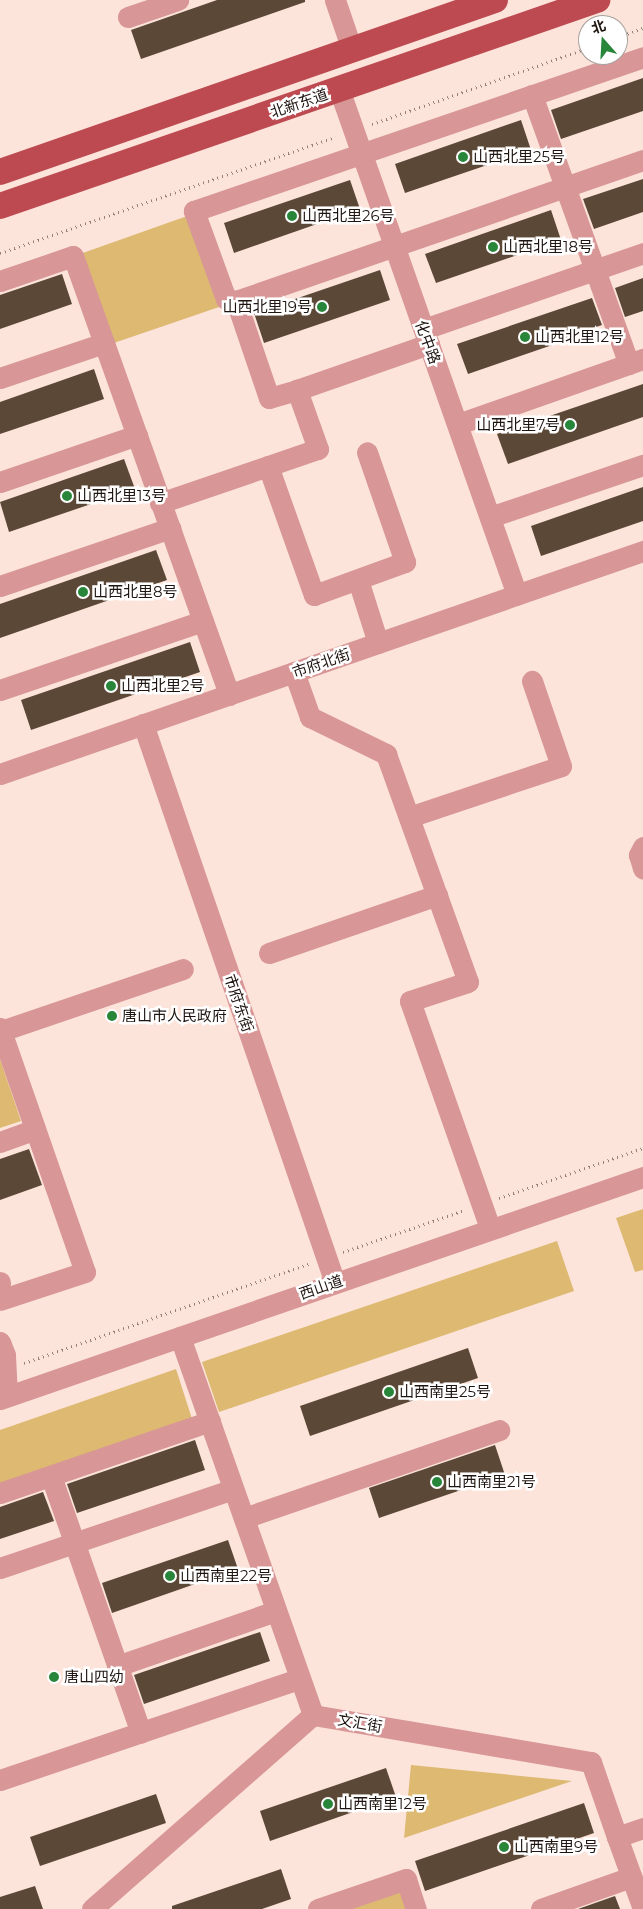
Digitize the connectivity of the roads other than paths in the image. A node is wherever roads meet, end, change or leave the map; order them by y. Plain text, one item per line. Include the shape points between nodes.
1 (178, 0) edge
2 (336, 0) edge
3 (495, 0) edge
4 (597, 0) edge
5 (128, 17) dead end
6 (352, 50) junction
7 (643, 56) edge
8 (339, 89) junction
9 (532, 95) junction
10 (362, 153) junction
11 (643, 160) edge
12 (0, 172) edge
13 (564, 188) junction
14 (0, 206) edge
15 (395, 246) junction
16 (643, 252) edge
17 (594, 270) junction
18 (0, 281) edge
19 (236, 301) junction
20 (427, 337) junction
21 (104, 342) junction
22 (636, 362) edge
23 (0, 378) edge
24 (297, 390) junction
25 (458, 424) junction
26 (137, 436) junction
27 (366, 452) dead end
28 (643, 465) edge
29 (268, 466) junction
30 (0, 482) edge
31 (160, 503) junction
32 (490, 517) junction
33 (170, 528) junction
34 (643, 551) edge
35 (358, 580) junction
36 (1, 582) edge
37 (517, 595) junction
38 (203, 621) junction
39 (378, 643) junction
40 (294, 672) junction
41 (532, 680) dead end
42 (0, 690) edge
43 (229, 695) junction
44 (143, 724) junction
45 (0, 774) edge
46 (409, 817) junction
47 (643, 847) edge
48 (643, 868) edge
49 (437, 895) junction
50 (269, 953) dead end
51 (183, 969) dead end
52 (2, 1036) edge
53 (36, 1129) junction
54 (0, 1142) edge
55 (643, 1177) edge
56 (490, 1228) junction
57 (335, 1283) junction
58 (0, 1300) edge
59 (180, 1337) junction
60 (0, 1342) edge
61 (2, 1394) edge
62 (210, 1421) junction
63 (499, 1430) dead end
64 (51, 1476) junction
65 (233, 1489) junction
66 (0, 1493) edge
67 (244, 1518) junction
68 (74, 1543) junction
69 (0, 1568) edge
70 (276, 1611) junction
71 (117, 1666) junction
72 (299, 1679) junction
73 (313, 1715) junction
74 (141, 1733) junction
75 (0, 1780) edge
76 (643, 1828) edge
77 (617, 1837) junction
78 (632, 1877) junction
79 (92, 1909) edge
80 (318, 1909) edge
81 (416, 1909) edge
82 (540, 1909) edge
83 (643, 1909) edge

1 - 5 street
2 - 6 street
3 - 6 main road
4 - 8 main road, 北新东道
6 - 12 main road
7 - 9 street
8 - 10 street, 化中路
8 - 14 main road, 北新东道
9 - 10 street
9 - 13 street
10 - 15 street, 化中路
10 - 19 street via 194,211 226,299
11 - 13 street
13 - 15 street
13 - 17 street
15 - 19 street
15 - 20 street, 化中路
16 - 17 street
17 - 20 street
17 - 22 street
18 - 21 street via 73,256
19 - 24 street via 268,398
20 - 24 street
20 - 25 street, 化中路
21 - 23 street
21 - 26 street
22 - 25 street
24 - 29 street via 318,448
25 - 32 street, 化中路
26 - 30 street
26 - 31 street
27 - 35 street via 405,562
28 - 32 street
29 - 31 street
29 - 35 street via 314,595
31 - 33 street
32 - 37 street, 化中路
33 - 36 street
33 - 38 street
34 - 37 street, 市府北街
35 - 39 street
37 - 39 street, 市府北街
38 - 42 street
38 - 43 street
39 - 40 street, 市府北街
40 - 43 street, 市府北街
40 - 46 street via 310,717 386,754
41 - 46 street via 561,766
43 - 44 street, 市府北街
44 - 45 street, 市府北街
44 - 57 street, 市府东街
46 - 49 street
47 - 48 street via 639,855
49 - 50 street
49 - 56 street via 468,982 410,1002
51 - 52 street
52 - 53 street
53 - 54 street
53 - 58 street via 85,1272
55 - 56 street, 西山道
56 - 57 street, 西山道
57 - 59 street, 西山道
59 - 61 street, 西山道
59 - 62 street
60 - 61 street via 5,1355
62 - 64 street
62 - 65 street
63 - 67 street
64 - 66 street
64 - 68 street
65 - 67 street
65 - 68 street
67 - 70 street
68 - 69 street
68 - 71 street
70 - 71 street
70 - 72 street
71 - 74 street
72 - 73 street
72 - 74 street
73 - 77 street, 文汇街 via 591,1762
73 - 79 street
74 - 75 street
76 - 77 street
77 - 78 street
78 - 82 street
78 - 83 street
80 - 81 street via 406,1879

